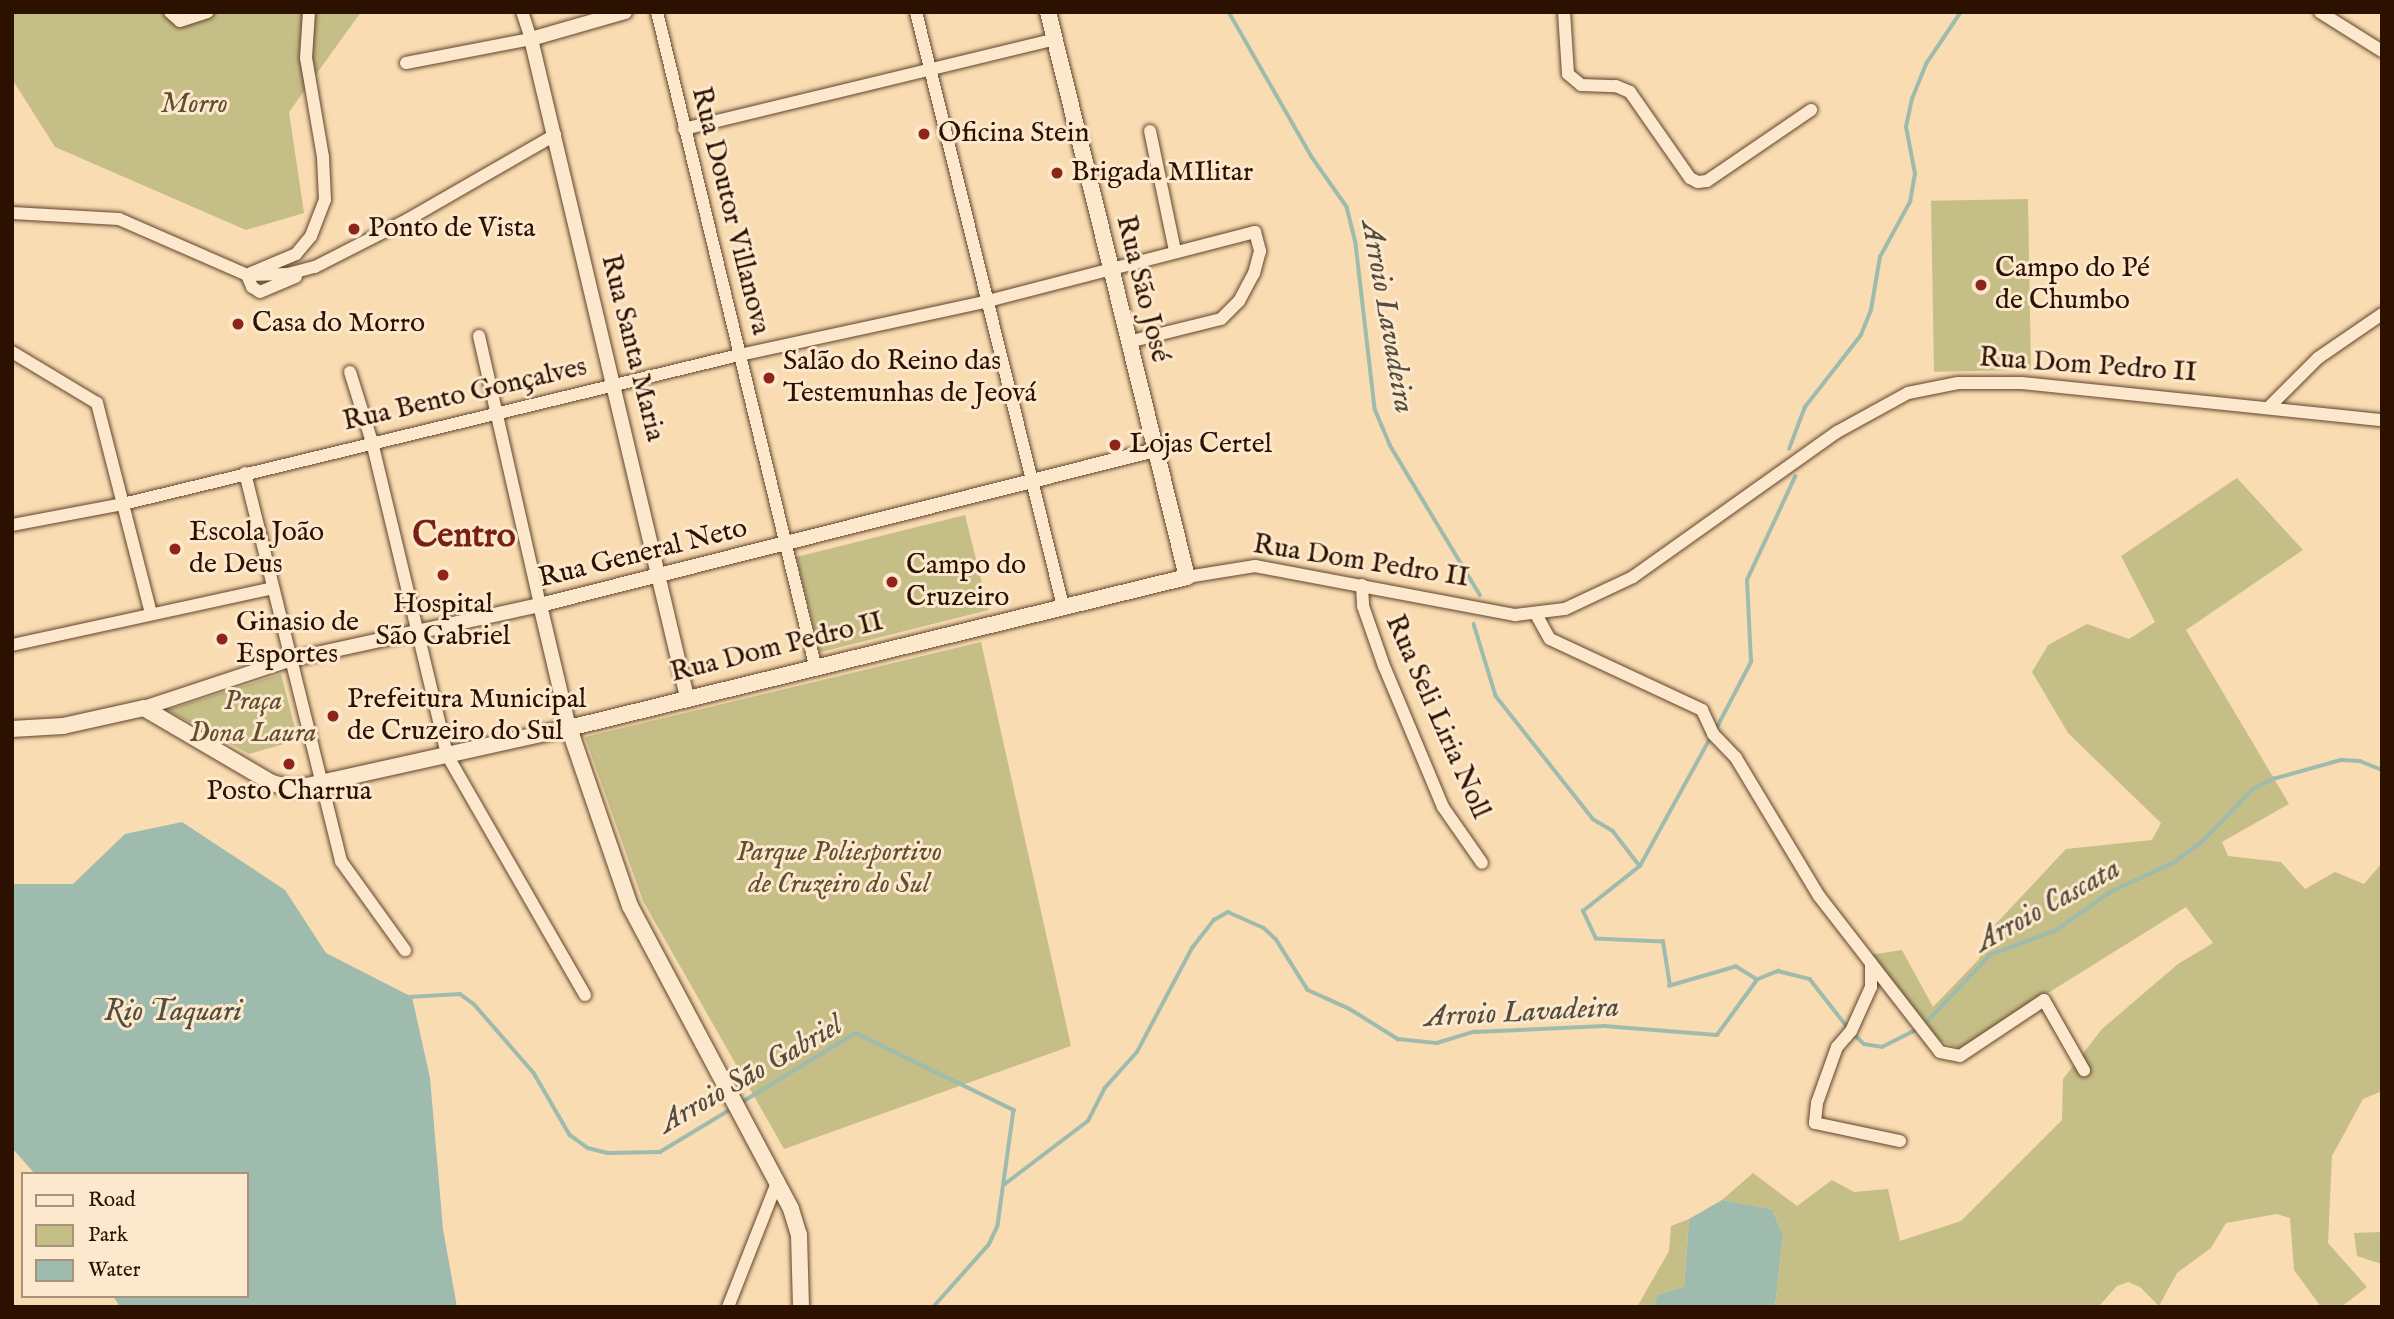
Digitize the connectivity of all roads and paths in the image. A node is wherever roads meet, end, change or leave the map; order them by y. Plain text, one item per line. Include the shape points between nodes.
1 (170, 12) edge
2 (208, 12) edge
3 (309, 12) edge
4 (522, 12) edge
5 (625, 12) edge
6 (657, 12) edge
7 (916, 12) edge
8 (1048, 12) edge
9 (1564, 12) edge
10 (2320, 12) edge
11 (531, 39) junction
12 (1055, 39) junction
13 (2382, 51) edge
14 (406, 63) dead end
15 (931, 68) junction
16 (1811, 110) dead end
17 (684, 129) junction
18 (1150, 131) dead end
19 (555, 135) junction
20 (12, 213) edge
21 (1175, 251) junction
22 (1109, 269) junction
23 (247, 275) junction
24 (988, 301) junction
25 (2382, 314) edge
26 (480, 336) dead end
27 (1128, 342) junction
28 (12, 352) edge
29 (739, 355) junction
30 (350, 372) dead end
31 (616, 385) junction
32 (2269, 407) junction
33 (497, 412) junction
34 (2382, 420) edge
35 (372, 442) junction
36 (1155, 450) junction
37 (245, 473) junction
38 (1033, 479) junction
39 (123, 504) junction
40 (12, 525) edge
41 (785, 545) junction
42 (661, 575) junction
43 (1187, 577) junction
44 (1362, 584) junction
45 (273, 588) junction
46 (540, 605) junction
47 (1063, 606) junction
48 (151, 613) junction
49 (1537, 616) junction
50 (414, 630) junction
51 (12, 645) edge
52 (289, 660) junction
53 (815, 665) junction
54 (687, 697) junction
55 (144, 708) junction
56 (569, 728) junction
57 (12, 729) edge
58 (447, 755) junction
59 (323, 784) junction
60 (1482, 863) dead end
61 (405, 950) dead end
62 (1871, 963) junction
63 (585, 995) dead end
64 (2084, 1070) dead end
65 (1900, 1141) dead end
66 (779, 1180) junction
67 (728, 1307) edge
68 (801, 1307) edge

1 - 2 street via 180,21
3 - 23 street via 306,58 323,157 325,200 311,236 296,254
4 - 11 street, Rua Santa Maria
5 - 11 street
6 - 17 street, Rua Doutor Villanova
7 - 15 street
8 - 12 main road, Rua São José
9 - 16 street via 1568,74 1581,85 1616,86 1630,92 1690,178 1698,182 1707,181
10 - 13 street
11 - 14 street
11 - 19 street, Rua Santa Maria
12 - 15 street
12 - 22 main road, Rua São José
15 - 17 street
15 - 24 street
17 - 29 street, Rua Doutor Villanova
18 - 21 street
19 - 23 street via 407,220 260,292
19 - 31 street, Rua Santa Maria
20 - 23 street via 119,219
21 - 22 street, Rua Bento Gonçalves
21 - 27 street, Rua Bento Gonçalves via 1255,232 1260,251 1239,301 1221,320
22 - 24 street, Rua Bento Gonçalves
22 - 27 main road, Rua São José
24 - 29 street, Rua Bento Gonçalves
24 - 38 street
25 - 32 street via 2318,358
26 - 33 street
27 - 36 main road, Rua São José
28 - 39 street via 97,403
29 - 31 street, Rua Bento Gonçalves
29 - 41 street, Rua Doutor Villanova
30 - 35 street
31 - 33 street, Rua Bento Gonçalves
31 - 42 street, Rua Santa Maria
32 - 34 street, Rua Dom Pedro II
32 - 49 street, Rua Dom Pedro II via 2022,383 1958,383 1908,393 1837,432 1633,577 1565,609
33 - 35 street, Rua Bento Gonçalves
33 - 46 street
35 - 37 street, Rua Bento Gonçalves
35 - 50 street
36 - 38 street, Rua General Neto
36 - 43 main road, Rua São José
37 - 39 street, Rua Bento Gonçalves
37 - 45 street
38 - 41 street, Rua General Neto
38 - 47 street
39 - 40 street, Rua Bento Gonçalves
39 - 48 street
41 - 42 street, Rua General Neto
41 - 53 street, Rua Doutor Villanova
42 - 46 street, Rua General Neto
42 - 54 street, Rua Santa Maria
43 - 44 street, Rua Dom Pedro II via 1255,566
43 - 47 main road, Rua Dom Pedro II
44 - 49 street, Rua Dom Pedro II
44 - 60 street, Rua Seli Liria Noll via 1363,606 1380,654 1443,807
45 - 48 street
45 - 52 street
46 - 50 street, Rua General Neto
46 - 56 street
47 - 53 main road, Rua Dom Pedro II
48 - 51 street
49 - 62 street via 1550,639 1702,710 1819,896
50 - 52 street, Rua General Neto
50 - 58 street
52 - 55 street, Rua General Neto
52 - 59 street
53 - 54 main road, Rua Dom Pedro II
54 - 56 main road, Rua Dom Pedro II
55 - 57 main road via 63,726
55 - 59 main road, Rua Dom Pedro II via 282,788
56 - 58 main road, Rua Dom Pedro II
56 - 66 main road via 629,906
58 - 59 main road, Rua Dom Pedro II
58 - 63 street
59 - 61 street via 341,861
62 - 64 street via 1940,1052 1960,1056 2044,1000
62 - 65 street via 1871,987 1851,1031 1837,1047 1817,1103 1815,1123
66 - 67 street
66 - 68 main road via 799,1236

